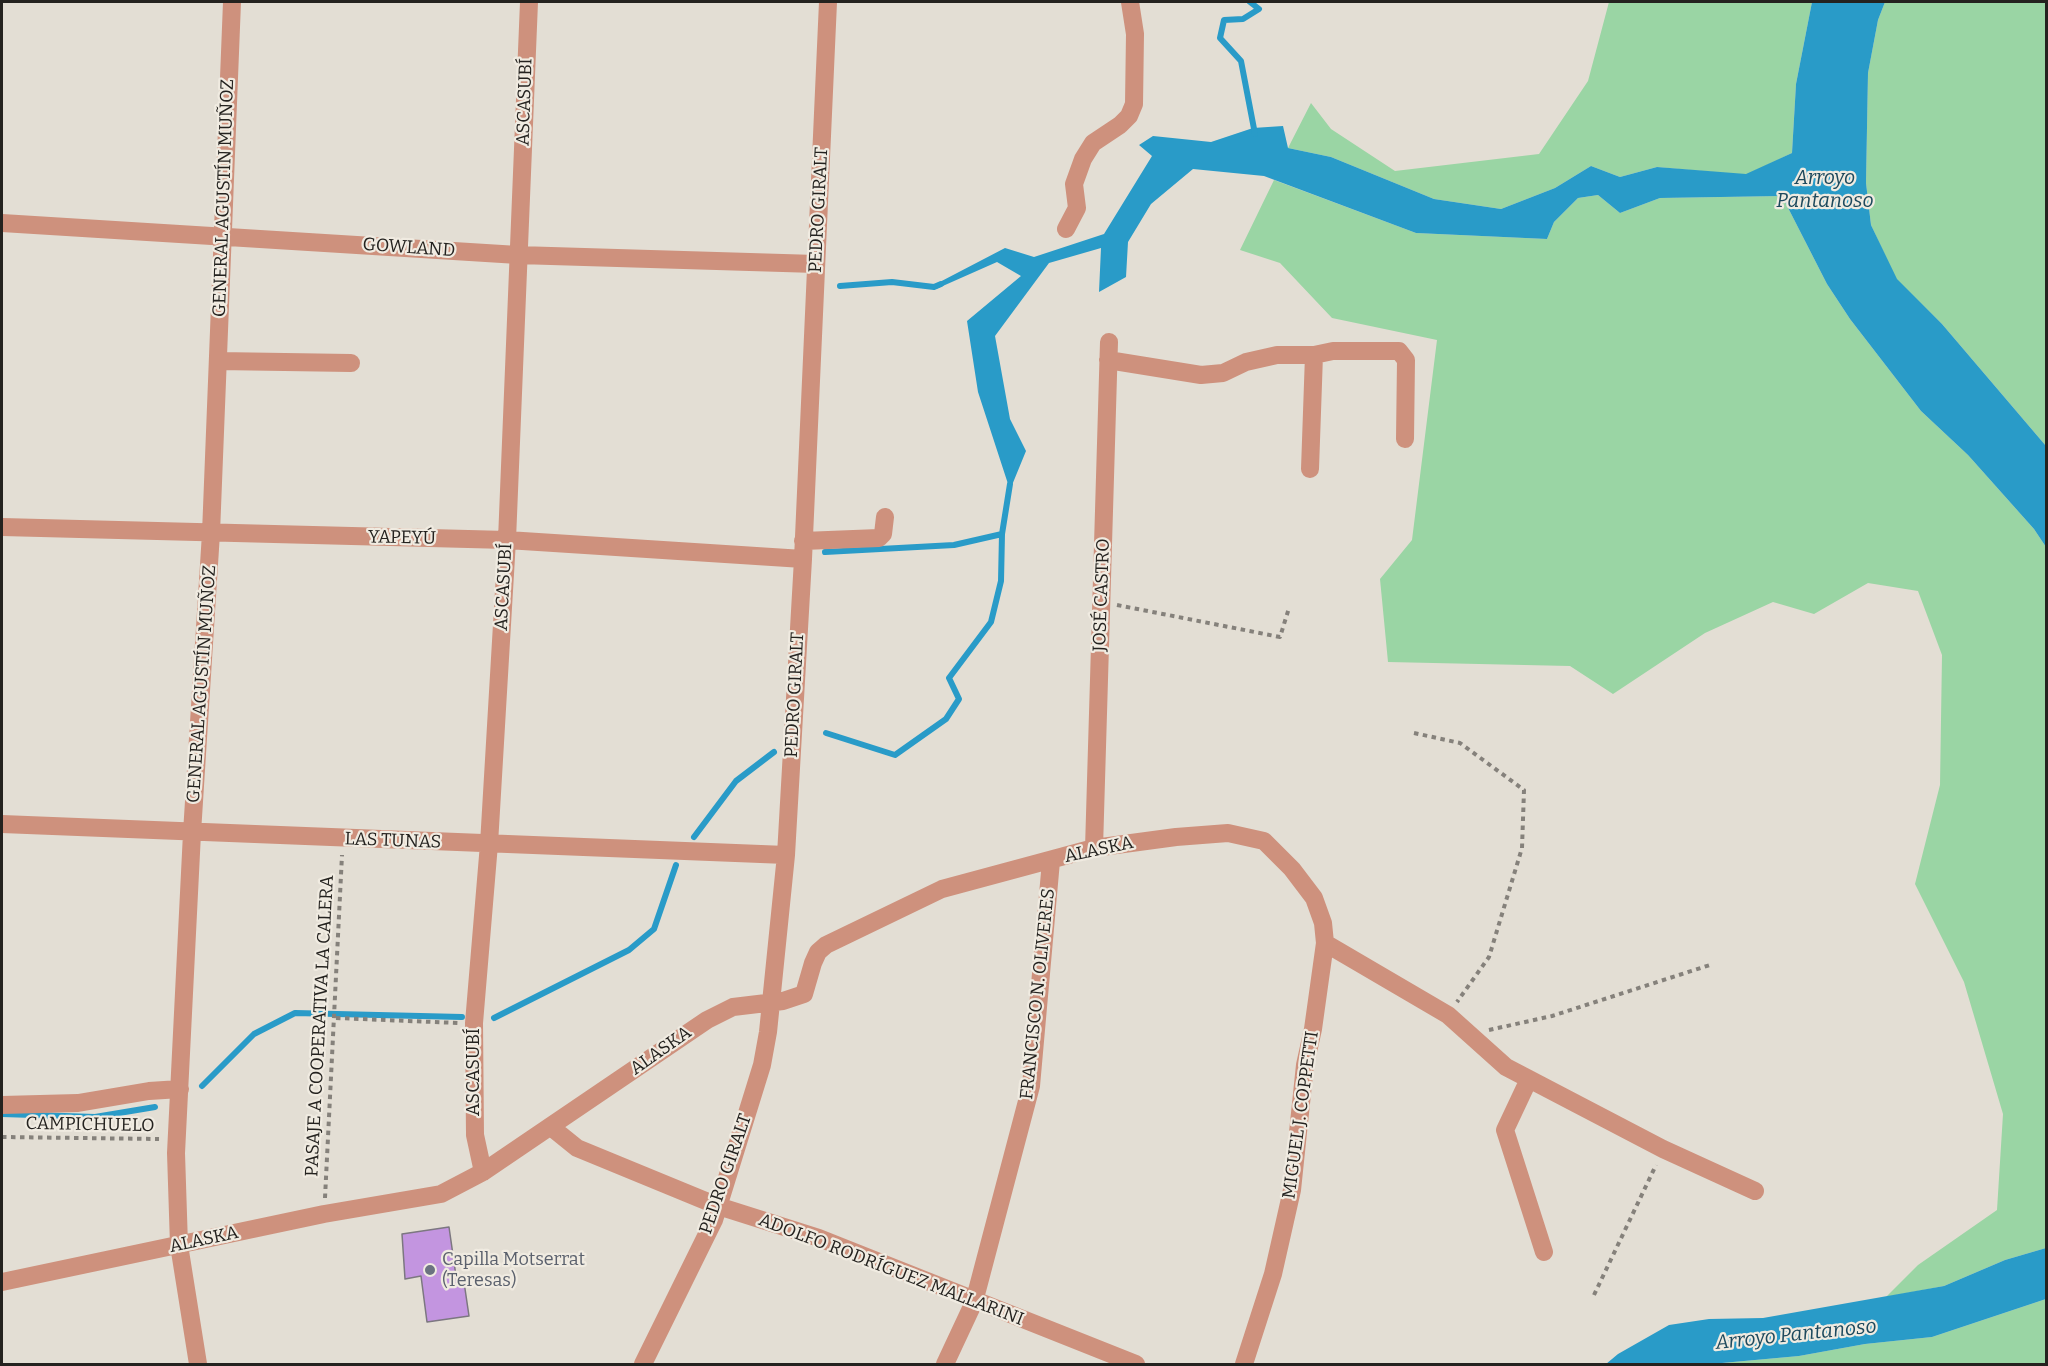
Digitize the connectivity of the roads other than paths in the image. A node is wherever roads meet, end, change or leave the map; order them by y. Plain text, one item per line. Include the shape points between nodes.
1 (232, 2) edge
2 (529, 2) edge
3 (828, 2) edge
4 (1130, 2) edge
5 (2, 224) edge
6 (1066, 230) dead end
7 (222, 237) junction
8 (519, 255) junction
9 (816, 264) junction
10 (1314, 355) junction
11 (218, 361) junction
12 (351, 363) dead end
13 (1405, 439) dead end
14 (1310, 470) dead end
15 (885, 518) dead end
16 (2, 526) edge
17 (211, 532) junction
18 (507, 540) junction
19 (803, 550) junction
20 (2, 824) edge
21 (192, 833) junction
22 (489, 844) junction
23 (1094, 848) junction
24 (786, 855) junction
25 (1051, 861) junction
26 (1292, 869) joint
27 (1325, 943) junction
28 (772, 1002) junction
29 (1529, 1079) junction
30 (180, 1089) junction
31 (2, 1105) edge
32 (551, 1127) junction
33 (483, 1172) junction
34 (1755, 1191) dead end
35 (718, 1206) junction
36 (178, 1245) junction
37 (1544, 1252) dead end
38 (2, 1282) edge
39 (974, 1302) junction
40 (198, 1365) edge
41 (642, 1365) edge
42 (945, 1365) edge
43 (1136, 1365) edge
44 (1244, 1365) edge

1 - 7 street, GENERAL AGUSTÍN MUÑOZ
2 - 8 street, ASCASUBÍ
3 - 9 street, PEDRO GIRALT
4 - 6 street via 1135,34 1134,104 1129,116 1093,143 1083,159 1074,184 1077,207
5 - 7 street, GOWLAND
7 - 8 street, GOWLAND
7 - 11 street, GENERAL AGUSTÍN MUÑOZ
8 - 9 street, GOWLAND
8 - 18 street, ASCASUBÍ
9 - 19 street, PEDRO GIRALT
10 - 13 street via 1333,351 1399,351 1406,360
10 - 14 street
10 - 23 street, JOSÉ CASTRO via 1277,355 1246,362 1223,373 1201,375 1109,351
11 - 12 street
11 - 17 street, GENERAL AGUSTÍN MUÑOZ
15 - 19 street, YAPEYÚ via 879,538
16 - 17 street, YAPEYÚ
17 - 18 street, YAPEYÚ
17 - 21 street, GENERAL AGUSTÍN MUÑOZ
18 - 19 street, YAPEYÚ
18 - 22 street, ASCASUBÍ
19 - 24 street, PEDRO GIRALT
20 - 21 street, LAS TUNAS
21 - 22 street, LAS TUNAS
21 - 30 street, GENERAL AGUSTÍN MUÑOZ
22 - 24 street, LAS TUNAS
22 - 33 street, ASCASUBÍ via 474,1023 475,1135
23 - 25 street, ALASKA
23 - 26 street, ALASKA via 1228,833 1264,841
24 - 28 street, PEDRO GIRALT
25 - 28 street, ALASKA via 942,889 838,938 818,952 804,993 795,999
25 - 39 street, FRANCISCO N. OLIVERES via 1031,1086
26 - 27 street, MIGUEL J. COPPETTI via 1314,898
27 - 29 street via 1448,1015 1506,1067
27 - 44 street, MIGUEL J. COPPETTI via 1305,1065 1292,1190 1273,1274
28 - 32 street, ALASKA via 733,1007 707,1020
28 - 35 street, PEDRO GIRALT via 762,1065
29 - 34 street via 1663,1149
29 - 37 street via 1505,1130
30 - 31 street via 78,1103
30 - 36 street, GENERAL AGUSTÍN MUÑOZ
32 - 33 street, ALASKA
32 - 35 street, ADOLFO RODRÍGUEZ MALLARINI via 577,1148
33 - 36 street, ALASKA via 441,1194
35 - 39 street, ADOLFO RODRÍGUEZ MALLARINI via 819,1238
35 - 41 street, PEDRO GIRALT
36 - 38 street, ALASKA
36 - 40 street, GENERAL AGUSTÍN MUÑOZ
39 - 42 street, FRANCISCO N. OLIVERES
39 - 43 street, ADOLFO RODRÍGUEZ MALLARINI

